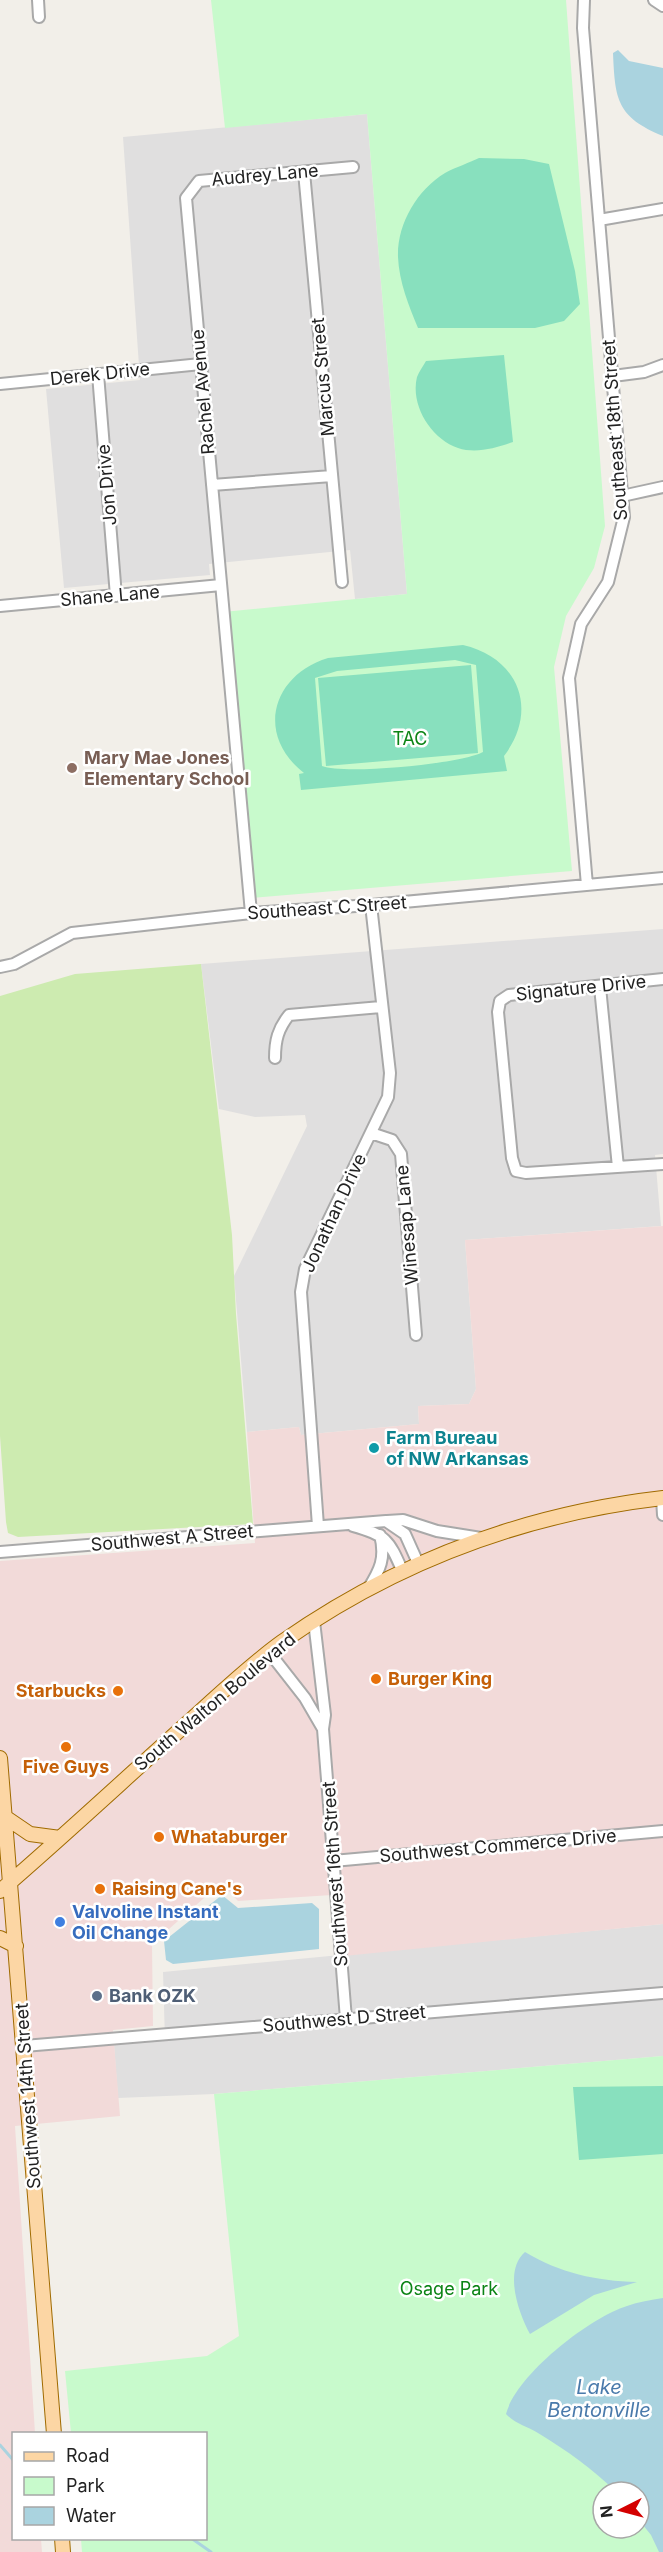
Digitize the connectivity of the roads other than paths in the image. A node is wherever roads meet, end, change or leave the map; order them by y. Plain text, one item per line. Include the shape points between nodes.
1 (38, 0) edge
2 (584, 0) edge
3 (654, 0) edge
4 (663, 6) edge
5 (39, 17) dead end
6 (353, 167) dead end
7 (304, 172) junction
8 (186, 198) joint
9 (663, 208) edge
10 (599, 220) junction
11 (201, 363) junction
12 (663, 365) edge
13 (98, 374) junction
14 (613, 376) junction
15 (0, 384) edge
16 (332, 476) junction
17 (212, 485) junction
18 (663, 487) edge
19 (622, 496) junction
20 (342, 582) dead end
21 (220, 585) junction
22 (116, 596) junction
23 (0, 606) edge
24 (663, 878) edge
25 (586, 885) junction
26 (371, 905) junction
27 (251, 913) junction
28 (0, 967) edge
29 (663, 979) edge
30 (600, 987) junction
31 (381, 1007) junction
32 (275, 1058) dead end
33 (371, 1133) junction
34 (663, 1164) edge
35 (618, 1167) junction
36 (416, 1335) dead end
37 (662, 1498) edge
38 (663, 1515) edge
39 (386, 1521) junction
40 (344, 1524) junction
41 (318, 1526) junction
42 (380, 1535) junction
43 (481, 1538) junction
44 (0, 1552) edge
45 (418, 1563) junction
46 (402, 1570) junction
47 (368, 1589) junction
48 (314, 1621) junction
49 (269, 1652) junction
50 (323, 1729) junction
51 (0, 1758) edge
52 (5, 1817) junction
53 (663, 1831) edge
54 (60, 1838) junction
55 (333, 1861) junction
56 (5, 1887) edge
57 (0, 1938) edge
58 (16, 1946) junction
59 (663, 1993) edge
60 (346, 2019) junction
61 (24, 2046) junction
62 (54, 2432) edge

1 - 5 street
2 - 10 street, Southeast 18th Street
3 - 4 street
6 - 7 street, Audrey Lane
7 - 8 street, Audrey Lane via 199,181
7 - 16 street, Marcus Street
8 - 11 street, Rachel Avenue
9 - 10 street
10 - 14 street, Southeast 18th Street
11 - 13 street, Derek Drive
11 - 17 street, Rachel Avenue
12 - 14 street
13 - 15 street, Derek Drive
13 - 22 street, Jon Drive
14 - 19 street, Southeast 18th Street
16 - 17 street
16 - 20 street, Marcus Street
17 - 21 street, Rachel Avenue
18 - 19 street
19 - 25 street, Southeast 18th Street via 620,541 608,582 581,624 569,678
21 - 22 street, Shane Lane
21 - 27 street, Rachel Avenue
22 - 23 street, Shane Lane
24 - 25 street, Southeast C Street
25 - 26 street, Southeast C Street
26 - 27 street, Southeast C Street
26 - 31 street, Jonathan Drive
27 - 28 street, Southeast C Street via 72,933 14,964
29 - 30 street, Signature Drive
30 - 35 street
30 - 35 street, Signature Drive via 509,995 500,1001 498,1012 516,1171
31 - 32 street via 289,1015 279,1027
31 - 33 street, Jonathan Drive via 390,1073 388,1097
33 - 36 street, Winesap Lane via 392,1140 401,1154
33 - 41 street, Jonathan Drive via 305,1269 301,1292
34 - 35 street
37 - 38 street
37 - 43 main road, South Walton Boulevard via 580,1510
39 - 40 street, Southwest A Street
39 - 43 street, Southwest A Street via 403,1520 436,1531
39 - 45 street via 405,1534
40 - 41 street, Southwest A Street
40 - 42 street, Southwest A Street
41 - 44 street, Southwest A Street
42 - 46 street via 389,1541
42 - 47 street via 384,1552
43 - 45 main road, South Walton Boulevard
45 - 46 main road, South Walton Boulevard
46 - 47 main road, South Walton Boulevard
47 - 48 main road, South Walton Boulevard
48 - 49 main road, South Walton Boulevard
48 - 50 street, Southwest 16th Street via 325,1715
49 - 50 street, Southwest 16th Street via 305,1698
49 - 54 main road, South Walton Boulevard
50 - 55 street, Southwest 16th Street
51 - 52 main road, Southwest 14th Street
52 - 54 main road via 30,1834
52 - 56 main road, Southwest 14th Street
53 - 55 street, Southwest Commerce Drive
54 - 56 main road, South Walton Boulevard
55 - 60 street, Southwest 16th Street
56 - 58 main road, Southwest 14th Street
57 - 58 main road
58 - 61 main road, Southwest 14th Street
59 - 60 street, Southwest D Street
60 - 61 street, Southwest D Street
61 - 62 main road, Southwest 14th Street

